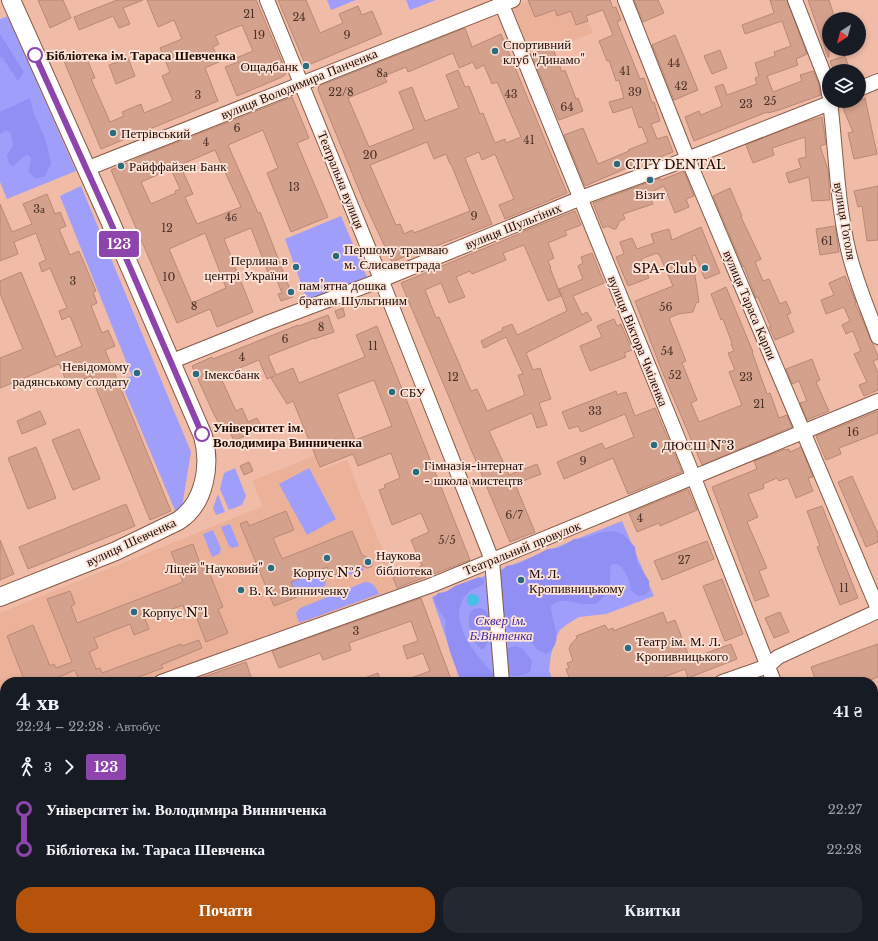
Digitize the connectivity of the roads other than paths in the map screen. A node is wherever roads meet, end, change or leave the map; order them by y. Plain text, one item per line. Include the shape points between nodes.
1 (11, 0) edge
2 (267, 0) edge
3 (625, 0) edge
4 (795, 0) edge
5 (505, 1) edge
6 (822, 71) edge
7 (878, 81) edge
8 (302, 84) junction
9 (866, 86) edge
10 (822, 104) edge
11 (832, 108) edge
12 (688, 161) junction
13 (86, 169) junction
14 (580, 199) junction
15 (381, 280) junction
16 (878, 337) edge
17 (170, 362) junction
18 (878, 402) edge
19 (804, 433) junction
20 (694, 478) junction
21 (492, 560) junction
22 (0, 597) edge
23 (878, 610) edge
24 (768, 666) junction
25 (175, 677) edge
26 (502, 677) edge
27 (736, 677) edge
28 (772, 677) edge

1 - 13 main road, вулиця Шевченка
2 - 8 street, Театральна вулиця
3 - 12 street, вулиця Тараса Карпи
4 - 6 street, вулиця Гоголя
5 - 8 street, вулиця Володимира Панченка
5 - 14 street, вулиця Віктора Чміленка
7 - 9 street
8 - 13 street, вулиця Володимира Панченка
8 - 15 street, Театральна вулиця
10 - 12 street, вулиця Шульгіних
11 - 16 street, вулиця Гоголя via 835,162 849,253
12 - 14 street, вулиця Шульгіних
12 - 19 street, вулиця Тараса Карпи
13 - 17 main road, вулиця Шевченка
14 - 15 street, вулиця Шульгіних
14 - 20 street, вулиця Віктора Чміленка
15 - 17 street, вулиця Шульгіних
15 - 21 street, Театральна вулиця
17 - 22 main road, вулиця Шевченка via 203,436 207,454 203,484 192,509 178,521 116,551
18 - 19 street, Театральний провулок
19 - 20 street, Театральний провулок
19 - 23 street, вулиця Тараса Карпи
20 - 21 street, Театральний провулок
20 - 24 street, вулиця Віктора Чміленка
21 - 25 street, Театральний провулок via 432,585
21 - 26 street, Театральна вулиця
23 - 24 street via 778,656
24 - 27 street
24 - 28 street, вулиця Віктора Чміленка

